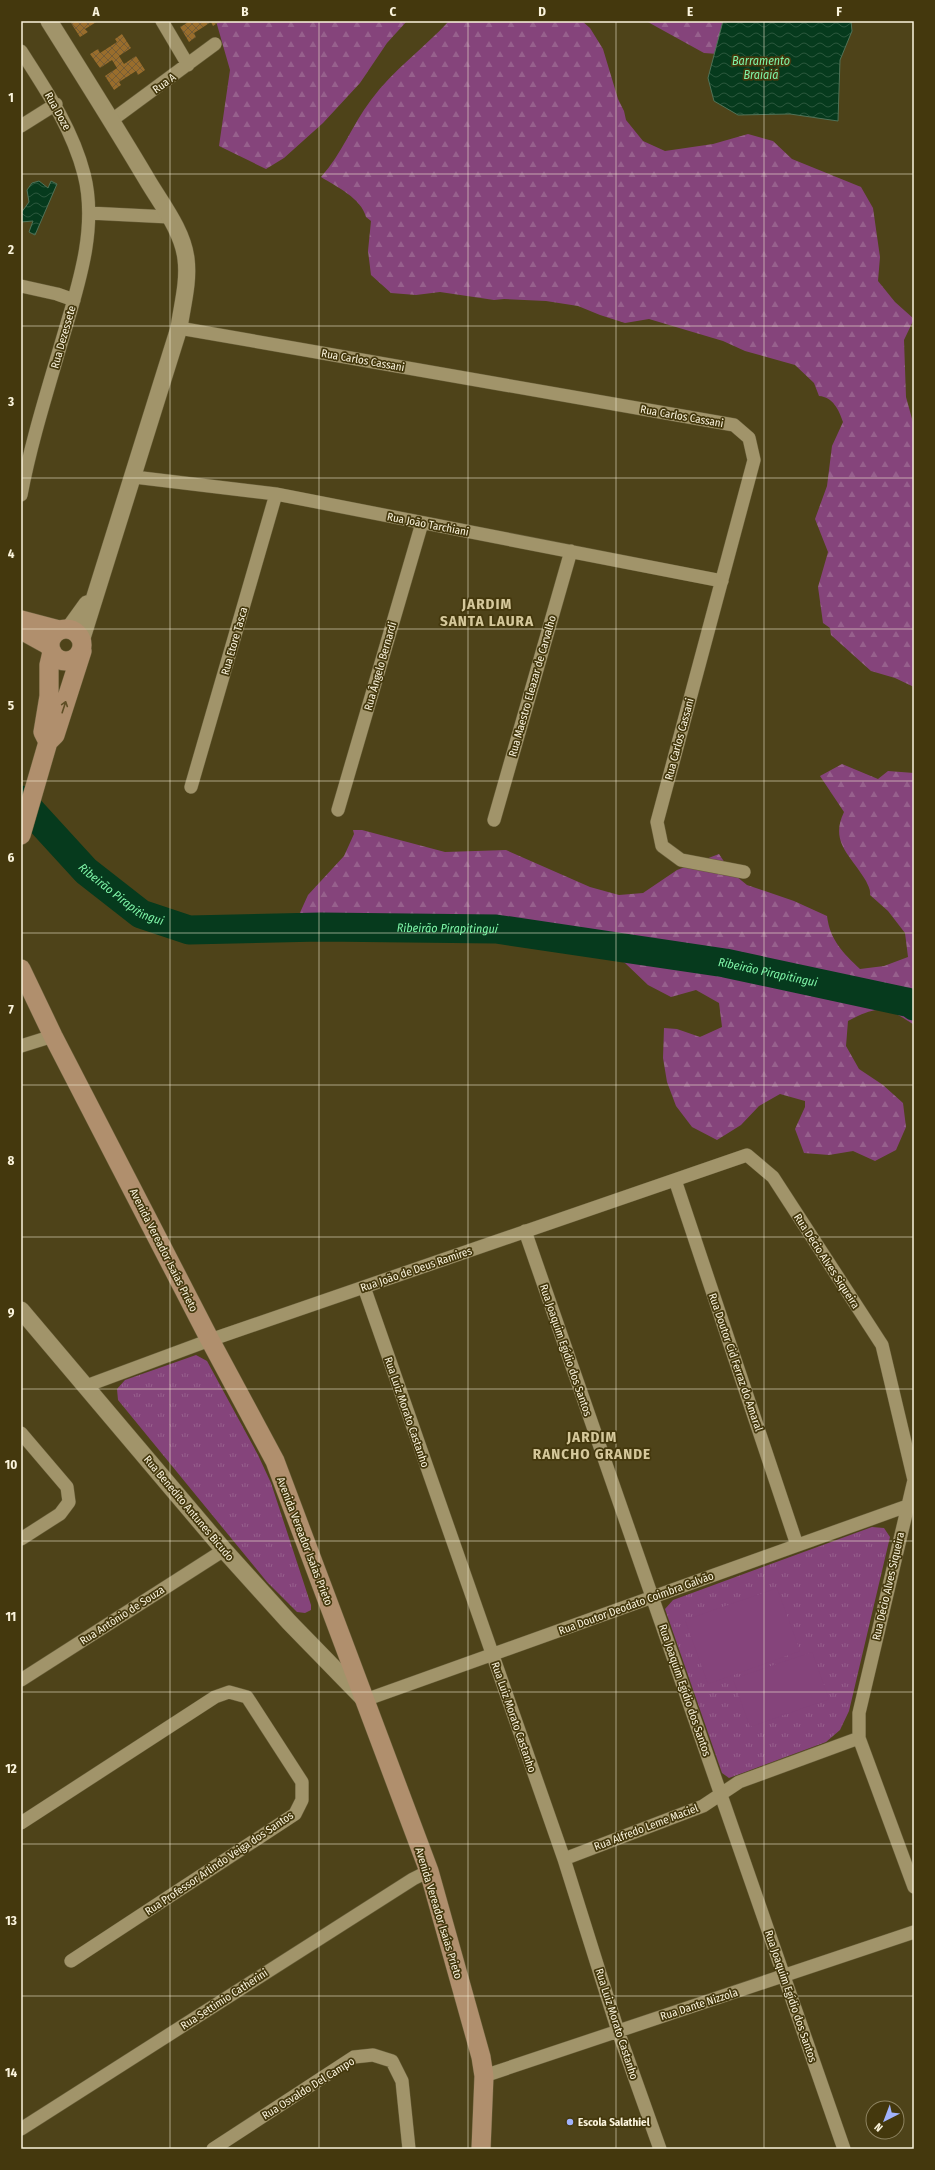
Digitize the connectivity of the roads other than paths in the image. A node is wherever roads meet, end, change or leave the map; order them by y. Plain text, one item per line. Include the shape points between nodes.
1 (49, 21) edge
2 (162, 21) edge
3 (215, 44) dead end
4 (21, 51) edge
5 (188, 65) junction
6 (56, 104) junction
7 (112, 120) junction
8 (21, 126) edge
9 (85, 175) joint
10 (89, 212) junction
11 (169, 217) junction
12 (21, 286) edge
13 (74, 300) junction
14 (180, 328) junction
15 (134, 477) junction
16 (276, 494) junction
17 (21, 496) edge
18 (422, 523) junction
19 (571, 552) junction
20 (722, 581) junction
21 (21, 620) edge
22 (21, 630) edge
23 (66, 641) junction
24 (46, 748) junction
25 (191, 787) dead end
26 (338, 810) dead end
27 (494, 820) dead end
28 (21, 835) edge
29 (744, 872) dead end
30 (21, 970) edge
31 (54, 1036) junction
32 (21, 1046) edge
33 (747, 1155) joint
34 (675, 1180) junction
35 (525, 1232) junction
36 (364, 1287) junction
37 (21, 1310) edge
38 (210, 1340) junction
39 (86, 1386) junction
40 (21, 1433) edge
41 (907, 1506) junction
42 (21, 1539) edge
43 (797, 1545) junction
44 (224, 1550) junction
45 (652, 1597) junction
46 (492, 1654) junction
47 (21, 1680) edge
48 (365, 1700) junction
49 (859, 1738) junction
50 (720, 1793) junction
51 (21, 1823) edge
52 (564, 1859) junction
53 (429, 1871) junction
54 (914, 1887) edge
55 (914, 1932) edge
56 (71, 1961) dead end
57 (784, 1976) junction
58 (618, 2031) junction
59 (484, 2076) junction
60 (21, 2129) edge
61 (213, 2149) edge
62 (409, 2149) edge
63 (481, 2149) edge
64 (660, 2149) edge
65 (844, 2149) edge

1 - 7 street
2 - 5 street
3 - 5 street, Rua A
4 - 6 street, Rua Doze
5 - 7 street, Rua A
6 - 8 street
6 - 9 street, Rua Doze via 72,137
7 - 11 street
9 - 10 street, Rua Dezessete
10 - 11 street
10 - 13 street, Rua Dezessete via 86,242
11 - 14 street via 183,244 186,259
12 - 13 street
13 - 17 street, Rua Dezessete
14 - 15 street
14 - 20 street, Rua Carlos Cassani via 734,424 749,438 754,460
15 - 16 street, Rua João Tarchiani
15 - 23 street via 94,594
16 - 18 street, Rua João Tarchiani
16 - 25 street, Rua Etore Tasca
18 - 19 street, Rua João Tarchiani
18 - 26 street, Rua Ângelo Bernardi
19 - 20 street, Rua João Tarchiani
19 - 27 street, Rua Maestro Eleazar de Carvalho
20 - 29 street, Rua Carlos Cassani via 657,822 662,846 682,860
21 - 23 main road
22 - 23 main road
24 -> 23 main road via 55,735
23 - 24 main road via 49,665 49,696 43,732
24 - 28 main road
30 - 31 main road, Avenida Vereador Isaías Prieto
31 - 32 street
31 - 38 main road, Avenida Vereador Isaías Prieto
33 - 34 street, Rua João de Deus Ramires
33 - 41 street, Rua Décio Alves Siqueira via 773,1177 882,1345 914,1480
34 - 35 street, Rua João de Deus Ramires
34 - 43 street, Rua Doutor Cid Ferraz do Amaral
35 - 36 street, Rua João de Deus Ramires
35 - 45 street, Rua Joaquim Egídio dos Santos
36 - 38 street, Rua João de Deus Ramires
36 - 46 street, Rua Luiz Morato Castanho
37 - 39 street, Rua Benedito Antunes Bicudo
38 - 39 street, Rua João de Deus Ramires
38 - 48 main road, Avenida Vereador Isaías Prieto via 275,1461
39 - 44 street, Rua Benedito Antunes Bicudo
40 - 42 street via 67,1487 69,1502 60,1514
41 - 43 street, Rua Doutor Deodato Coimbra Galvão
41 - 49 street, Rua Décio Alves Siqueira via 858,1714
43 - 45 street, Rua Doutor Deodato Coimbra Galvão
44 - 47 street, Rua Antônio de Souza
44 - 48 street, Rua Benedito Antunes Bicudo
45 - 46 street, Rua Doutor Deodato Coimbra Galvão
45 - 50 street, Rua Joaquim Egídio dos Santos
46 - 48 street, Rua Doutor Deodato Coimbra Galvão
46 - 52 street, Rua Luiz Morato Castanho
48 - 53 main road, Avenida Vereador Isaías Prieto
49 - 50 street, Rua Alfredo Leme Maciel via 739,1782
49 - 54 street, Rua Décio Alves Siqueira
50 - 52 street, Rua Alfredo Leme Maciel via 703,1806
50 - 57 street, Rua Joaquim Egídio dos Santos
51 - 56 street, Rua Professor Arlindo Veiga dos Santos via 215,1697 229,1692 247,1697 302,1782 302,1800 295,1814
52 - 58 street, Rua Luiz Morato Castanho
53 - 59 main road, Avenida Vereador Isaías Prieto via 481,2057
53 - 60 street, Rua Settimio Catherini
55 - 57 street, Rua Dante Nizzola
57 - 58 street, Rua Dante Nizzola
57 - 65 street, Rua Joaquim Egídio dos Santos
58 - 59 street, Rua Dante Nizzola
58 - 64 street, Rua Luiz Morato Castanho
59 - 63 main road, Avenida Vereador Isaías Prieto
61 - 62 street, Rua Osvaldo Del Campo via 354,2057 373,2055 392,2061 402,2081

